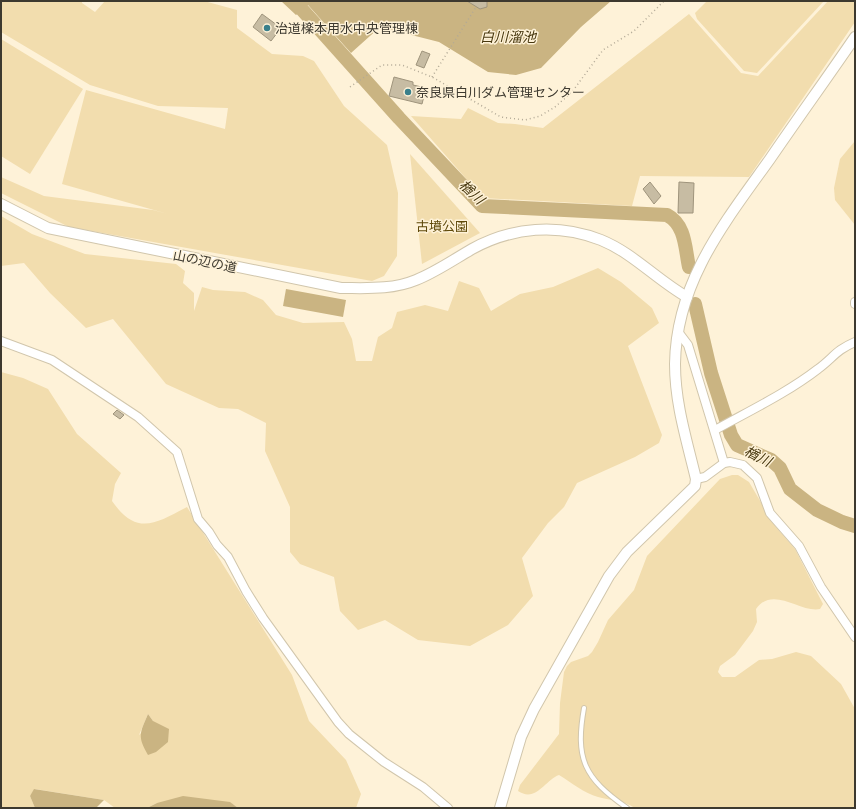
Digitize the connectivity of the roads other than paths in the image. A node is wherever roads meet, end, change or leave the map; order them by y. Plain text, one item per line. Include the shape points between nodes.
1 (855, 37) edge
2 (1, 204) edge
3 (687, 297) junction
4 (678, 333) junction
5 (1, 341) edge
6 (855, 342) edge
7 (715, 430) junction
8 (724, 463) junction
9 (696, 480) junction
10 (855, 637) edge
11 (584, 708) dead end
12 (448, 808) edge
13 (500, 808) edge
14 (627, 808) edge

1 - 3 street via 721,227 700,265
2 - 3 street, 山の辺の道 via 48,228 341,288 386,288 415,281 496,237 523,230 548,229 578,233 601,240 622,251
3 - 4 street
4 - 7 street via 688,345
4 - 9 street via 675,365 678,402
5 - 12 street via 52,360 138,417 171,445 177,452 198,519 228,557 263,618 338,722 384,762 424,787
6 - 7 street via 781,392
7 - 8 street
8 - 9 street via 705,477
8 - 10 street via 737,462 757,478 770,513 799,546 821,587
9 - 13 street via 695,486 627,552 609,576 534,708 521,737
11 - 14 lane via 579,739 584,763 599,786

